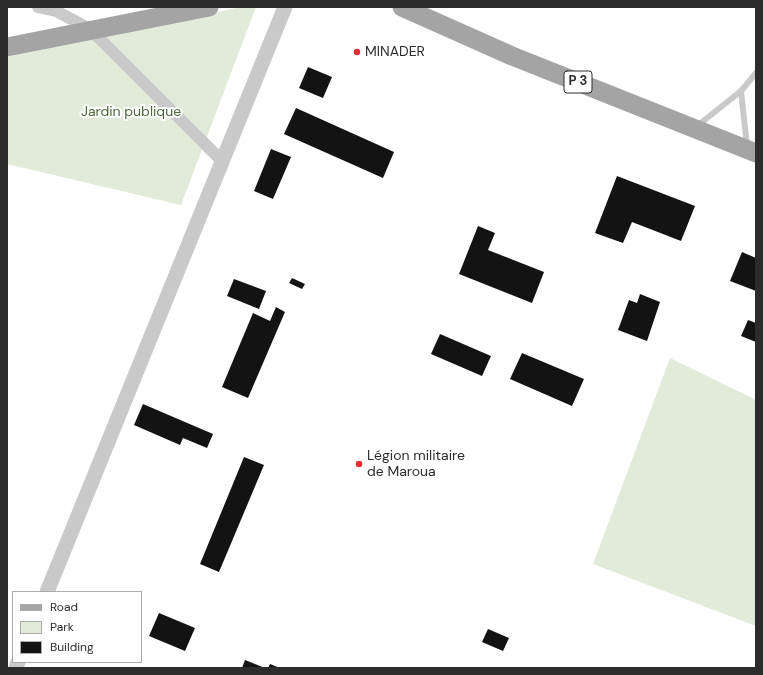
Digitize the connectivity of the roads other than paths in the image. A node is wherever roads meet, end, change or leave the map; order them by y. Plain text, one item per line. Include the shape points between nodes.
1 (38, 7) edge
2 (209, 7) edge
3 (285, 7) edge
4 (402, 7) edge
5 (55, 9) edge
6 (90, 30) junction
7 (7, 47) edge
8 (756, 72) edge
9 (741, 91) junction
10 (694, 128) junction
11 (752, 151) edge
12 (223, 162) junction
13 (47, 591) edge

1 - 5 street
2 - 6 main road
3 - 12 street
4 - 10 main road, P 3 via 512,56
5 - 6 street
6 - 7 main road
6 - 12 street
8 - 9 lane
9 - 10 lane
9 - 11 lane
10 - 11 main road, P 3
12 - 13 street

